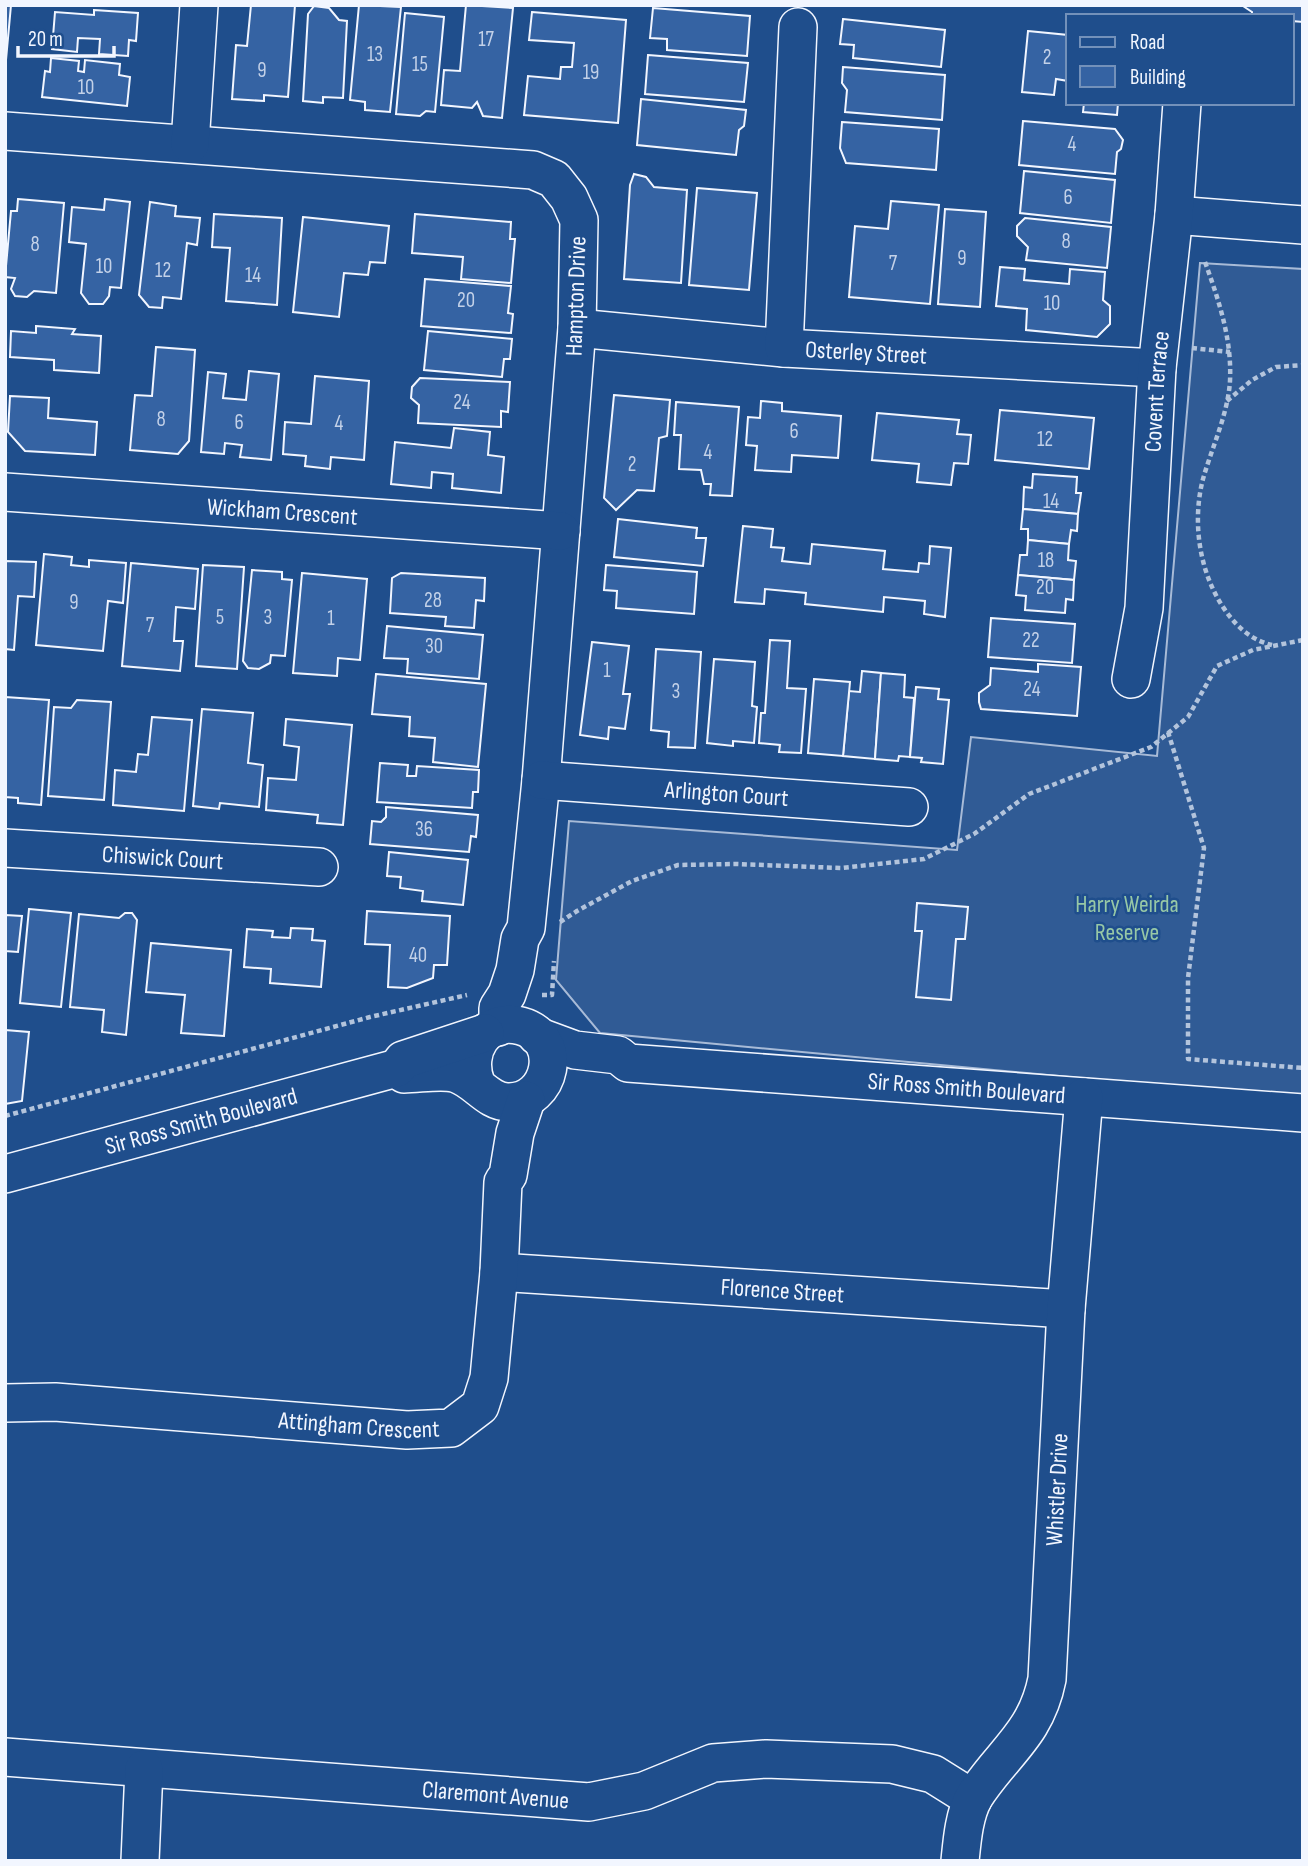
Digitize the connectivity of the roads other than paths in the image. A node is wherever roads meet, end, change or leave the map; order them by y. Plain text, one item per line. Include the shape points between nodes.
1 (199, 5) edge
2 (799, 27) dead end
3 (1182, 105) edge
4 (5, 131) edge
5 (190, 145) junction
6 (1174, 215) junction
7 (1303, 225) edge
8 (577, 328) junction
9 (784, 348) junction
10 (1157, 368) junction
11 (5, 492) edge
12 (561, 531) junction
13 (1131, 678) dead end
14 (541, 780) junction
15 (909, 807) dead end
16 (5, 848) edge
17 (319, 867) dead end
18 (513, 1032) junction
19 (628, 1063) junction
20 (397, 1068) junction
21 (483, 1090) junction
22 (535, 1092) junction
23 (1084, 1097) junction
24 (1303, 1113) edge
25 (5, 1174) edge
26 (503, 1182) junction
27 (499, 1272) junction
28 (1066, 1309) junction
29 (5, 1403) edge
30 (5, 1757) edge
31 (144, 1769) junction
32 (973, 1799) junction
33 (139, 1861) edge
34 (960, 1861) edge

1 - 5 street
2 - 9 street
3 - 6 street, Covent Terrace
4 - 5 street, Hampton Drive
5 - 8 street, Hampton Drive via 533,170 554,179 579,220
6 - 7 street
6 - 10 street, Covent Terrace
8 - 9 street, Osterley Street
8 - 12 street, Hampton Drive
9 - 10 street, Osterley Street
10 - 13 street, Covent Terrace via 1144,608
11 - 12 street, Wickham Crescent
12 - 14 street, Hampton Drive
14 - 15 street, Arlington Court
14 - 18 street, Hampton Drive via 526,928 507,994 498,1008
16 - 17 street, Chiswick Court
18 - 19 street, Sir Ross Smith Boulevard via 575,1050 618,1055
18 - 20 street, Sir Ross Smith Boulevard via 403,1060
18 - 21 street via 473,1051 472,1073
18 - 22 street via 545,1046 548,1072
19 - 22 street, Sir Ross Smith Boulevard via 580,1072
19 - 23 street, Sir Ross Smith Boulevard
20 - 21 street, Sir Ross Smith Boulevard via 404,1074 455,1073
20 - 25 street, Sir Ross Smith Boulevard
21 - 22 street via 508,1102
21 - 26 street, Attingham Crescent via 498,1145 497,1175
22 - 26 street, Attingham Crescent via 513,1140
23 - 24 street, Sir Ross Smith Boulevard
23 - 28 street, Whistler Drive
26 - 27 street, Attingham Crescent
27 - 28 street, Florence Street
27 - 29 street, Attingham Crescent via 489,1378 480,1406 451,1428 407,1430 55,1402
28 - 32 street, Whistler Drive via 1047,1679 1030,1727
30 - 31 street, Claremont Avenue
31 - 32 street, Claremont Avenue via 589,1802 644,1791 713,1763 766,1759 892,1764 933,1774
31 - 33 street
32 - 34 street, Whistler Drive

